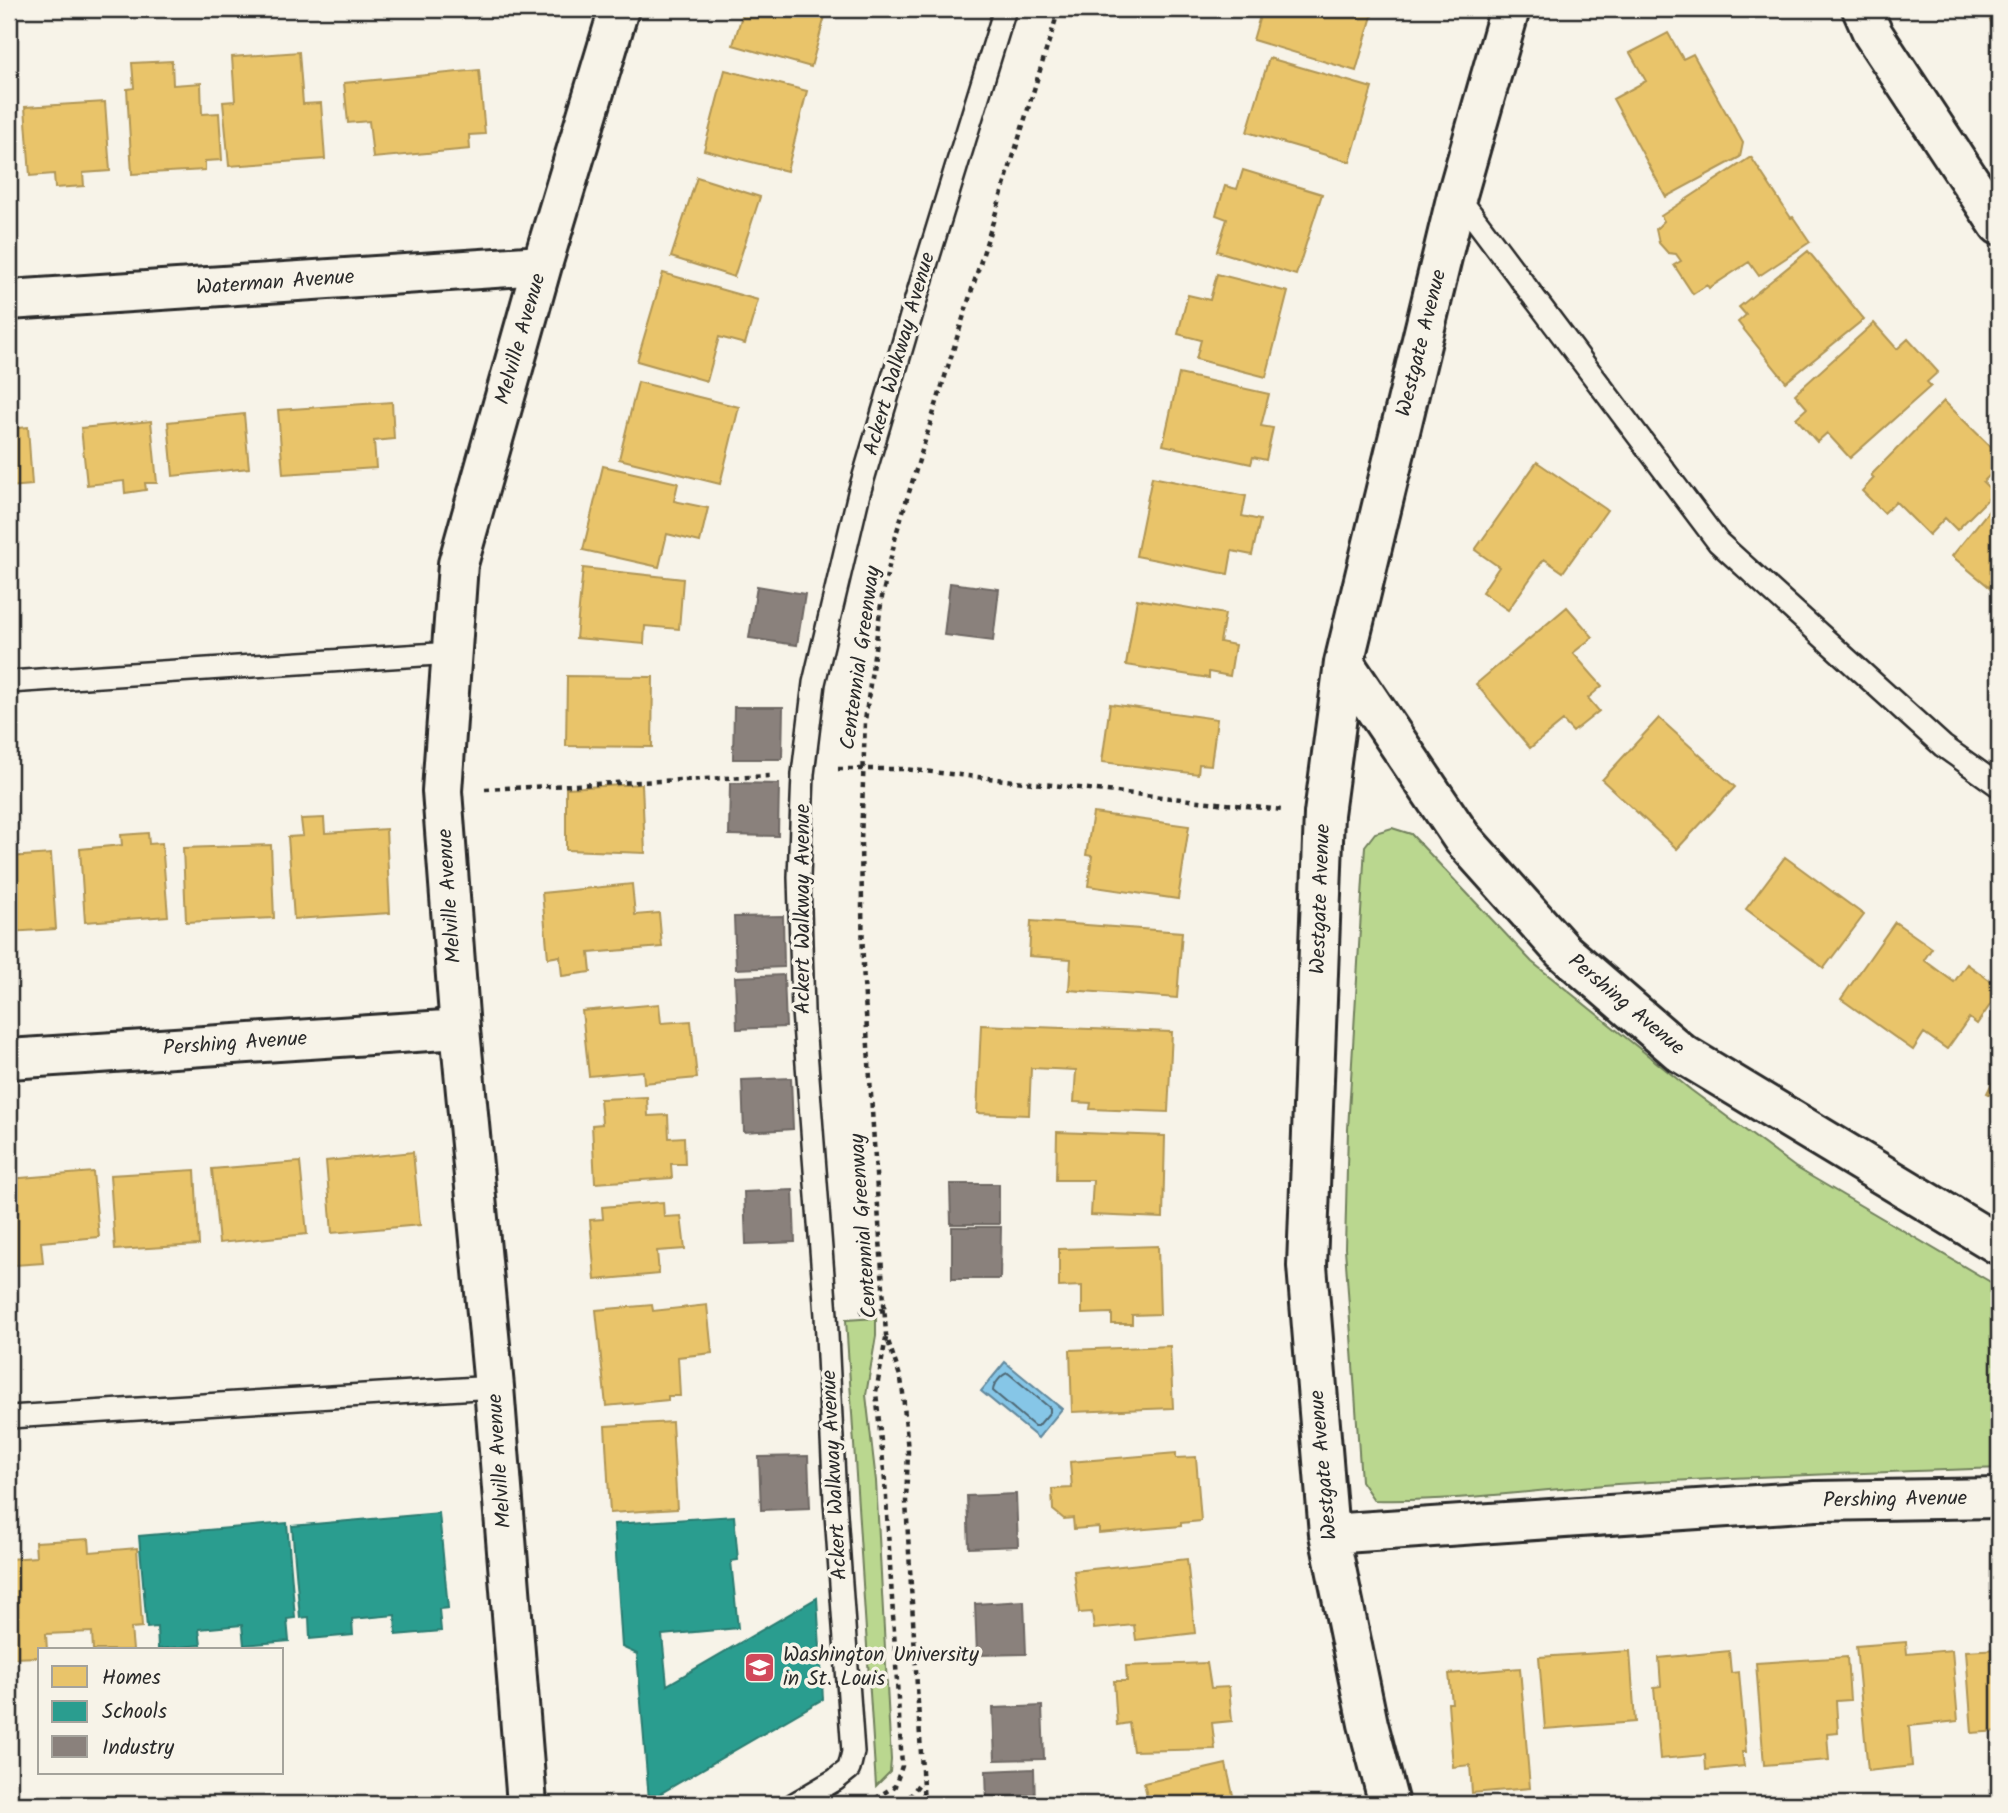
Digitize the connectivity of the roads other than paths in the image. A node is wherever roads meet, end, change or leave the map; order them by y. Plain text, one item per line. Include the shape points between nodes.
1 (620, 9) edge
2 (1005, 9) edge
3 (1510, 9) edge
4 (1861, 9) edge
5 (1457, 195) junction
6 (1999, 225) edge
7 (541, 265) junction
8 (9, 300) edge
9 (452, 653) junction
10 (1344, 663) junction
11 (9, 682) edge
12 (1999, 786) edge
13 (460, 1029) junction
14 (9, 1059) edge
15 (1999, 1245) edge
16 (494, 1387) junction
17 (9, 1418) edge
18 (1999, 1498) edge
19 (1329, 1534) junction
20 (527, 1804) edge
21 (794, 1804) edge
22 (1389, 1804) edge

1 - 7 street, Melville Avenue
2 - 21 lane, Ackert Walkway Avenue via 859,493 814,683 803,774 799,877 803,1011 853,1752 849,1769
3 - 5 street, Westgate Avenue
4 - 6 street
5 - 10 street, Westgate Avenue
5 - 12 lane via 1718,542 1943,746
7 - 8 street, Waterman Avenue
7 - 9 street, Melville Avenue via 458,564
9 - 11 lane
9 - 13 street, Melville Avenue via 442,791
10 - 15 street, Pershing Avenue via 1462,838 1563,951 1681,1054
10 - 19 street, Westgate Avenue via 1324,814 1307,1266
13 - 14 street, Pershing Avenue
13 - 16 street, Melville Avenue
16 - 17 lane
16 - 20 street, Melville Avenue
18 - 19 street, Pershing Avenue via 1816,1501
19 - 22 street, Westgate Avenue

